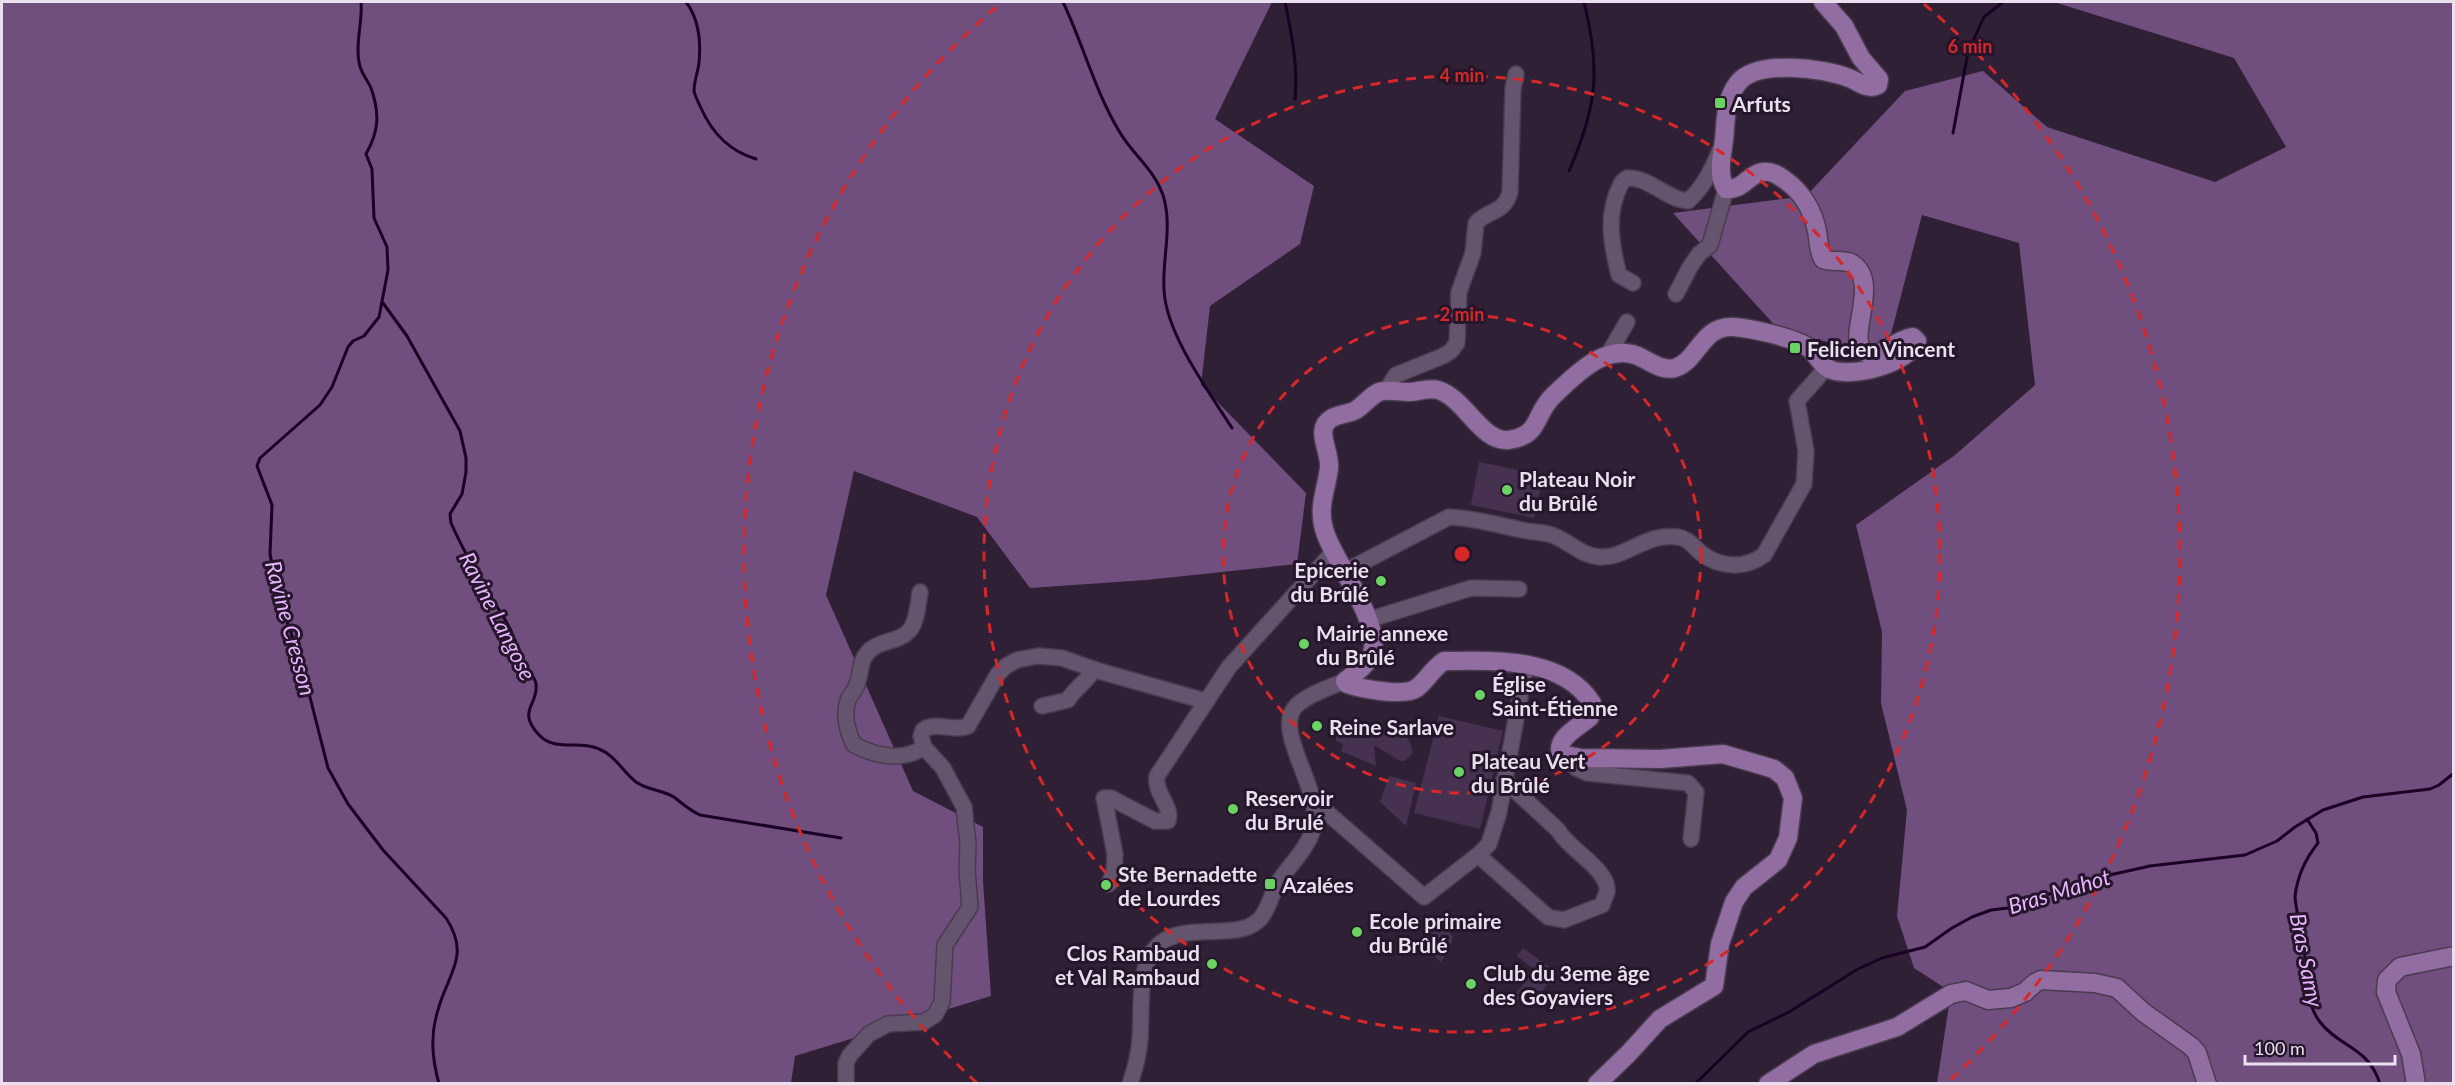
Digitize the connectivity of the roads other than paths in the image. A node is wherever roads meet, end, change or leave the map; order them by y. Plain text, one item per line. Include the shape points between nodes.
1 (1823, 2) edge
2 (1516, 74) dead end
3 (1724, 138) junction
4 (1726, 189) junction
5 (1633, 283) dead end
6 (1676, 294) dead end
7 (1627, 322) dead end
8 (1609, 353) junction
9 (1826, 368) junction
10 (1386, 391) junction
11 (1334, 551) junction
12 (1346, 571) junction
13 (1519, 589) dead end
14 (920, 592) dead end
15 (1368, 620) junction
16 (1526, 664) junction
17 (1094, 669) junction
18 (1345, 681) junction
19 (1205, 701) junction
20 (1042, 706) dead end
21 (924, 747) junction
22 (1570, 757) junction
23 (1504, 780) junction
24 (1314, 801) junction
25 (1691, 839) dead end
26 (1478, 855) junction
27 (1109, 884) dead end
28 (2454, 956) edge
29 (846, 1083) edge
30 (1130, 1083) edge
31 (1597, 1083) edge
32 (1768, 1083) edge
33 (2207, 1083) edge
34 (2416, 1083) edge

1 - 3 main road via 1844,26 1878,85 1869,87 1822,71 1761,69 1738,82 1729,98
2 - 10 street via 1510,192 1502,208 1476,223 1473,253 1459,292 1457,343 1443,356 1396,375
3 - 4 main road via 1720,167
3 - 5 street via 1715,163 1688,201 1674,199 1643,180 1627,178 1622,182 1610,224 1611,244 1619,275
4 - 6 street via 1710,245 1699,254
4 - 9 main road via 1735,190 1759,173 1767,172 1790,184 1813,216 1823,259 1848,262 1860,276 1864,294 1860,346 1864,351 1875,355 1906,338 1917,341 1906,355 1885,366 1863,371
7 - 8 street
8 - 9 main road via 1637,355 1668,369 1682,364 1717,330 1742,328 1806,346
8 - 10 main road via 1550,398 1534,429 1511,439 1491,436 1467,409 1443,392 1431,388
9 - 12 street via 1797,401 1806,451 1802,490 1764,555 1754,562 1735,566 1716,561 1686,539 1670,537 1647,540 1618,554 1601,557 1548,534 1449,518
10 - 11 main road via 1325,424 1323,438 1329,467 1320,506
11 - 12 main road
11 - 19 street via 1246,647
12 - 15 main road
13 - 15 street via 1471,588
14 - 21 street via 909,632 878,645 863,658 845,717 854,745 867,752 908,756
15 - 18 main road via 1374,634 1372,654
16 - 18 main road via 1444,662 1417,688 1401,692 1359,688
16 - 22 main road via 1574,681 1592,703 1590,717 1561,741 1561,754
16 - 23 street
17 - 19 street
17 - 20 street via 1068,700
17 - 21 street via 1053,656 1017,660 998,674 971,723 959,728 927,727 921,736
18 - 24 street via 1296,706 1289,722 1289,732
19 - 27 street via 1157,776 1157,788 1170,815 1168,821 1155,821 1104,798 1115,854
21 - 29 street via 943,768 964,807 970,907 945,945 942,1002 935,1015 924,1022 888,1024 869,1034 846,1063
22 - 25 street via 1576,768 1587,773 1688,783 1696,792
22 - 31 main road via 1660,759 1730,755 1774,769 1785,778 1793,798 1788,838 1778,860 1744,887 1734,902 1720,944 1714,986 1660,1019
23 - 26 street via 1493,835
23 - 26 street via 1602,874 1607,890 1602,905 1564,920 1548,917
24 - 26 street via 1424,897
24 - 30 street via 1314,829 1306,846 1277,883 1261,918 1249,927 1186,933 1169,939 1152,953 1144,972 1140,1042
28 - 34 main road via 2400,967 2387,980 2386,992 2411,1054
32 - 33 main road via 1814,1054 1897,1027 1950,994 1966,991 1988,1000 2011,998 2035,983 2050,980 2117,988 2192,1047

